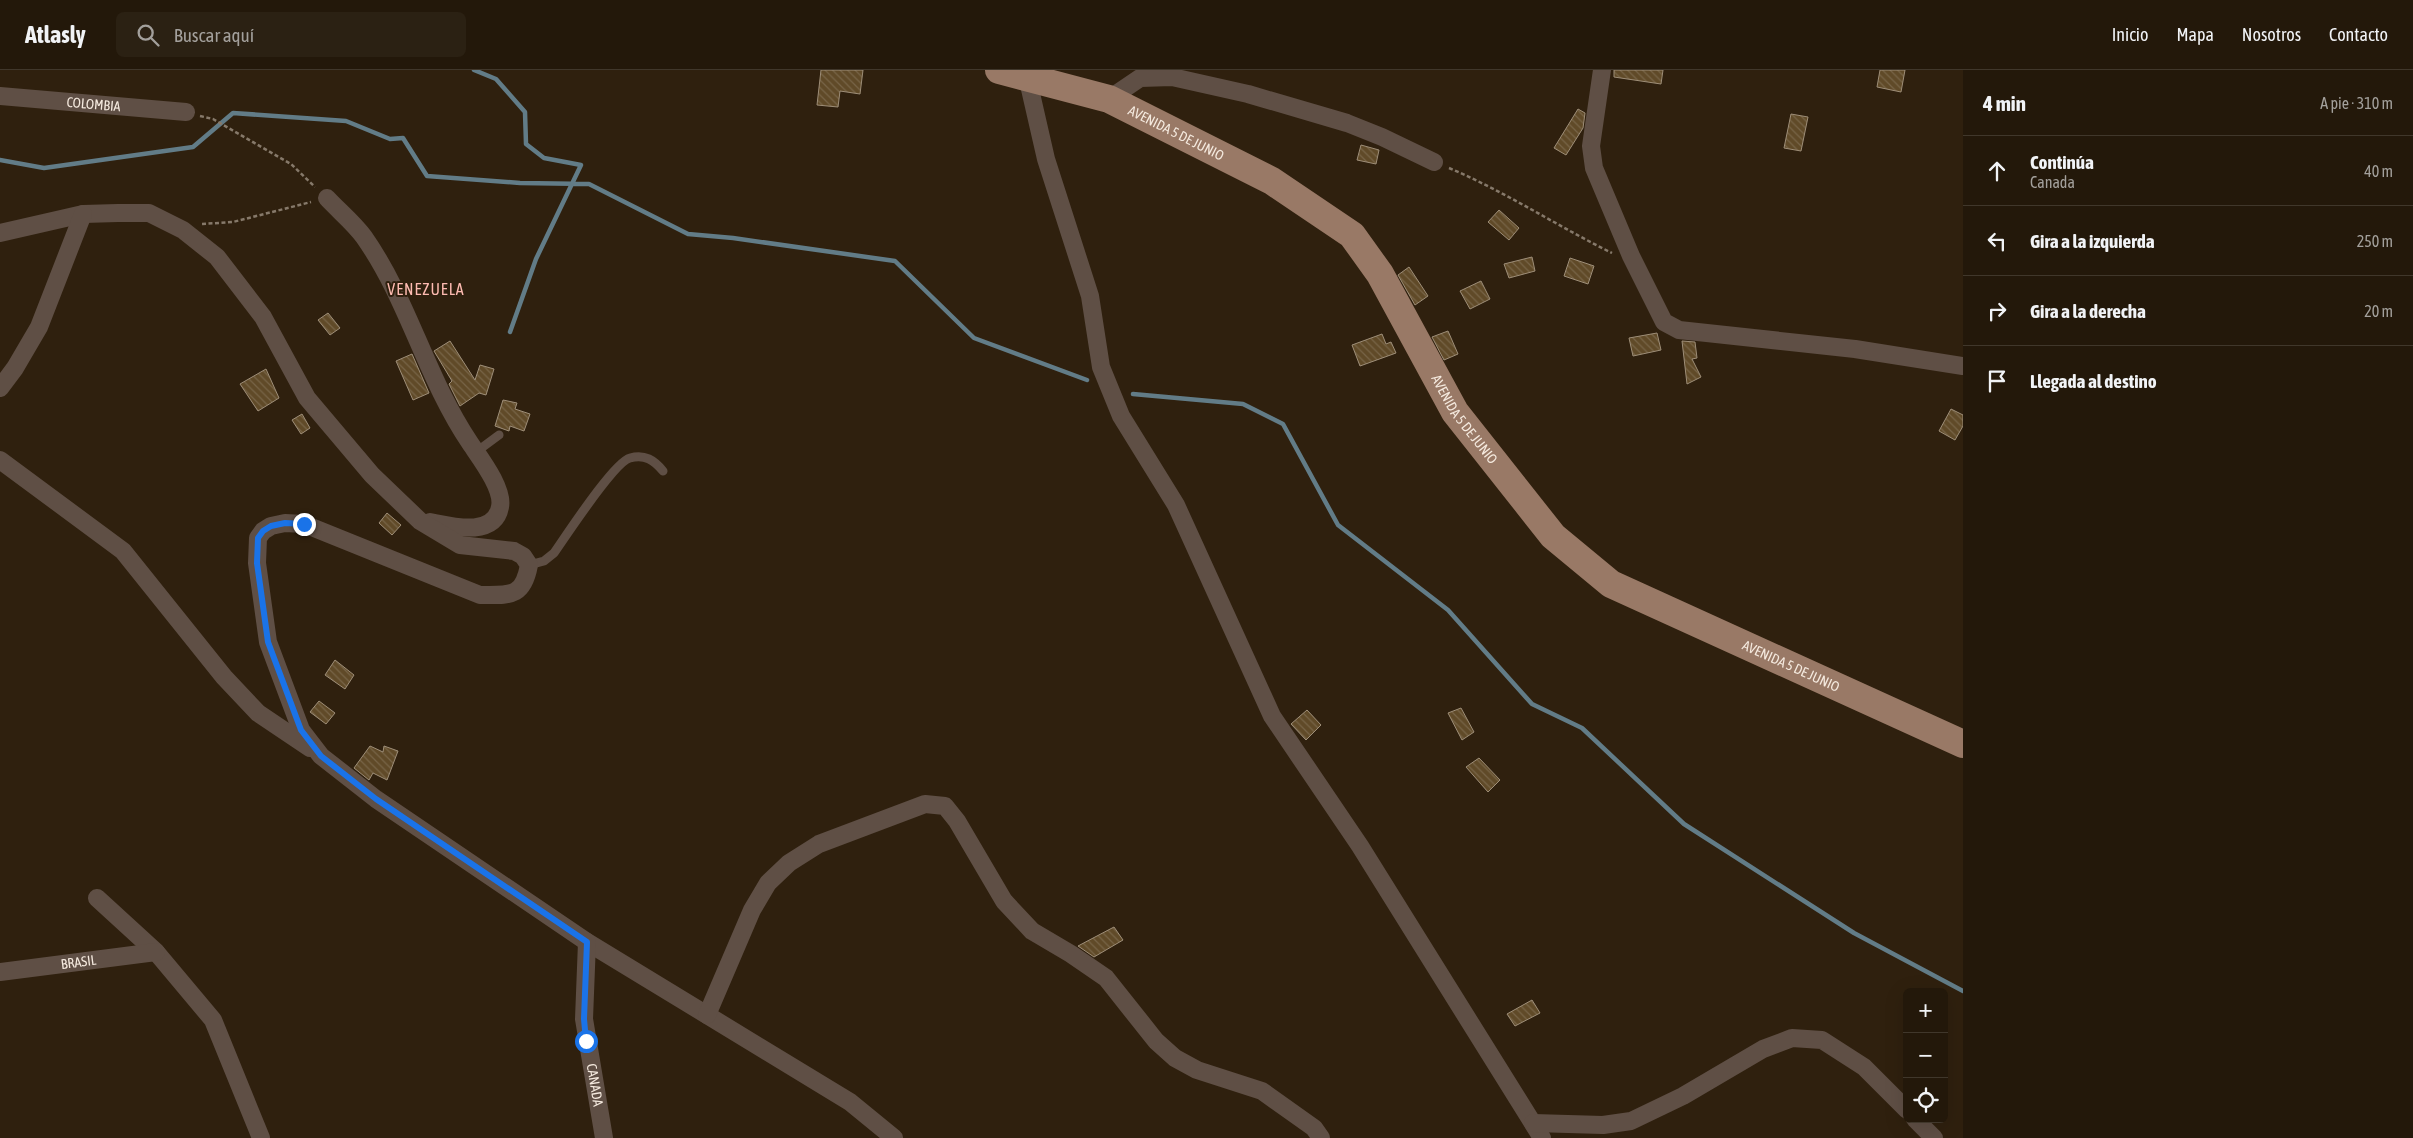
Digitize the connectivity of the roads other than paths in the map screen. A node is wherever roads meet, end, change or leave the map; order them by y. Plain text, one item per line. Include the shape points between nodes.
1 (999, 70) edge
2 (1602, 70) edge
3 (1027, 76) junction
4 (0, 96) edge
5 (1109, 99) junction
6 (186, 112) dead end
7 (1434, 162) road end
8 (327, 198) road end
9 (83, 214) junction
10 (0, 233) edge
11 (1963, 366) edge
12 (0, 388) edge
13 (499, 435) dead end
14 (476, 452) junction
15 (0, 460) edge
16 (663, 471) dead end
17 (420, 521) junction
18 (529, 565) junction
19 (1963, 744) edge
20 (321, 756) junction
21 (97, 898) dead end
22 (587, 942) junction
23 (156, 952) junction
24 (0, 972) edge
25 (706, 1015) junction
26 (1903, 1106) edge
27 (1920, 1123) edge
28 (1537, 1130) edge
29 (261, 1138) edge
30 (604, 1138) edge
31 (894, 1138) edge
32 (1321, 1138) edge
33 (1934, 1138) edge

1 - 3 main road, AVENIDA 5 DE JUNIO
2 - 11 street via 1591,146 1594,168 1631,256 1664,322 1679,330 1855,349
3 - 5 main road, AVENIDA 5 DE JUNIO
3 - 28 street via 1046,159 1090,296 1101,367 1121,416 1176,505 1272,716 1360,846
4 - 6 street, COLOMBIA
5 - 7 street via 1140,78 1172,77 1248,94 1347,123
5 - 19 main road, AVENIDA 5 DE JUNIO via 1272,181 1352,235 1380,274 1455,412 1553,536 1611,584
8 - 14 street via 364,236 401,301 428,369 453,418
9 - 10 street
9 - 12 street via 39,326
9 - 17 street via 149,213 173,225 216,257 263,317 307,398 372,475
13 - 14 lane
14 - 17 street via 494,479 500,506 496,516 488,524 474,529
15 - 20 street via 123,551 231,684 258,712
16 - 18 lane via 654,460 628,458 554,554
17 - 18 street via 460,545 514,551
18 - 20 street via 521,588 508,595 480,595 304,524 285,523 263,531 258,538 257,563 268,642 301,730
20 - 22 street via 376,799
21 - 23 street
22 - 25 street
22 - 30 street, CANADA via 584,1019
23 - 24 street, BRASIL
23 - 29 street via 213,1020
25 - 31 street via 850,1102
25 - 32 street via 752,910 768,883 789,863 819,844 925,804 944,806 957,821 1004,902 1032,930 1106,978 1156,1041 1175,1058 1197,1070 1262,1091 1314,1128
26 - 28 street via 1857,1063 1822,1040 1792,1038 1763,1049 1683,1096 1631,1121
27 - 33 street

